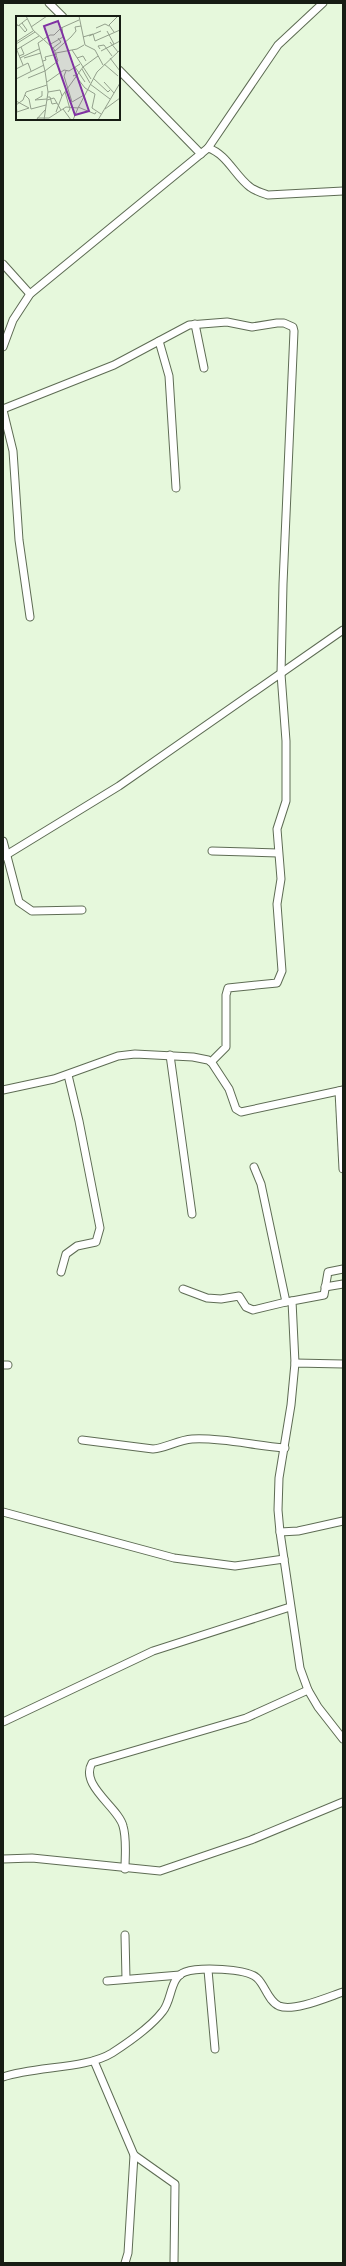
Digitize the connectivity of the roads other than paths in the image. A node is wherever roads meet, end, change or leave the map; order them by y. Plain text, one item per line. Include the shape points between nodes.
1 (49, 3) edge
2 (323, 3) edge
3 (62, 16) edge
4 (120, 71) edge
5 (208, 148) junction
6 (201, 154) junction
7 (343, 191) edge
8 (3, 264) edge
9 (30, 294) junction
10 (195, 324) junction
11 (159, 341) junction
12 (3, 347) edge
13 (204, 368) dead end
14 (3, 410) edge
15 (176, 488) dead end
16 (30, 617) dead end
17 (343, 630) edge
18 (281, 674) junction
19 (3, 841) edge
20 (212, 851) dead end
21 (278, 853) junction
22 (5, 855) edge
23 (82, 910) dead end
24 (170, 1055) junction
25 (211, 1062) junction
26 (68, 1075) junction
27 (3, 1090) edge
28 (341, 1090) edge
29 (254, 1167) dead end
30 (343, 1169) edge
31 (192, 1214) dead end
32 (343, 1269) edge
33 (61, 1272) dead end
34 (343, 1284) edge
35 (326, 1287) junction
36 (183, 1289) dead end
37 (289, 1302) junction
38 (295, 1363) junction
39 (343, 1364) edge
40 (82, 1440) dead end
41 (284, 1448) junction
42 (3, 1512) edge
43 (343, 1521) edge
44 (280, 1532) junction
45 (284, 1559) junction
46 (290, 1607) junction
47 (308, 1690) junction
48 (3, 1722) edge
49 (343, 1739) edge
50 (343, 1802) edge
51 (3, 1859) edge
52 (126, 1869) junction
53 (125, 1935) dead end
54 (208, 1970) junction
55 (180, 1975) junction
56 (126, 1979) junction
57 (107, 1981) dead end
58 (343, 1992) edge
59 (215, 2049) dead end
60 (94, 2061) junction
61 (3, 2077) edge
62 (134, 2154) junction
63 (125, 2263) edge
64 (174, 2263) edge

1 - 3 street
2 - 5 street via 275,49
4 - 6 street
5 - 6 street
5 - 7 street via 218,153 250,187 268,195
6 - 9 street
8 - 9 street
9 - 12 street via 13,320
10 - 11 street
10 - 13 street
10 - 18 street via 227,322 252,326 284,323 293,327 294,331
11 - 14 street via 114,365
11 - 15 street via 169,376
14 - 16 street via 13,451 19,540
17 - 18 street
18 - 21 street via 286,733 286,796 284,811 277,829
18 - 22 street via 119,786
19 - 22 street
20 - 21 street
21 - 25 street via 282,975 277,982 271,984 228,988 226,1047
22 - 23 street via 19,902 25,908 32,911
24 - 25 street via 202,1058
24 - 26 street via 118,1056
24 - 31 street
25 - 28 street via 229,1089 236,1109 241,1112
26 - 27 street
26 - 33 street via 100,1228 96,1242 77,1246 66,1254
28 - 30 street
29 - 37 street via 261,1184
32 - 35 street via 328,1272
34 - 35 street
35 - 37 street via 324,1295
36 - 37 street via 207,1298 239,1296 246,1307 253,1310
37 - 38 street
38 - 39 street
38 - 41 street
40 - 41 street via 153,1449 164,1448 182,1440 199,1439
41 - 44 street via 278,1497
42 - 45 street via 174,1558 235,1566
43 - 44 street via 298,1531
44 - 45 street
45 - 46 street
46 - 47 street via 300,1668
46 - 48 street via 154,1651
47 - 49 street
47 - 52 street via 246,1718 92,1763 90,1767 93,1787 123,1826
50 - 52 street via 251,1840 167,1869
51 - 52 street via 32,1858
53 - 56 street
54 - 55 street
54 - 58 street via 233,1970 252,1974 261,1982 274,2003 284,2007 316,2002
54 - 59 street
55 - 56 street
55 - 60 street via 164,2010 112,2052
56 - 57 street
60 - 61 street via 28,2070
60 - 62 street
62 - 63 street via 128,2253
62 - 64 street via 175,2184

